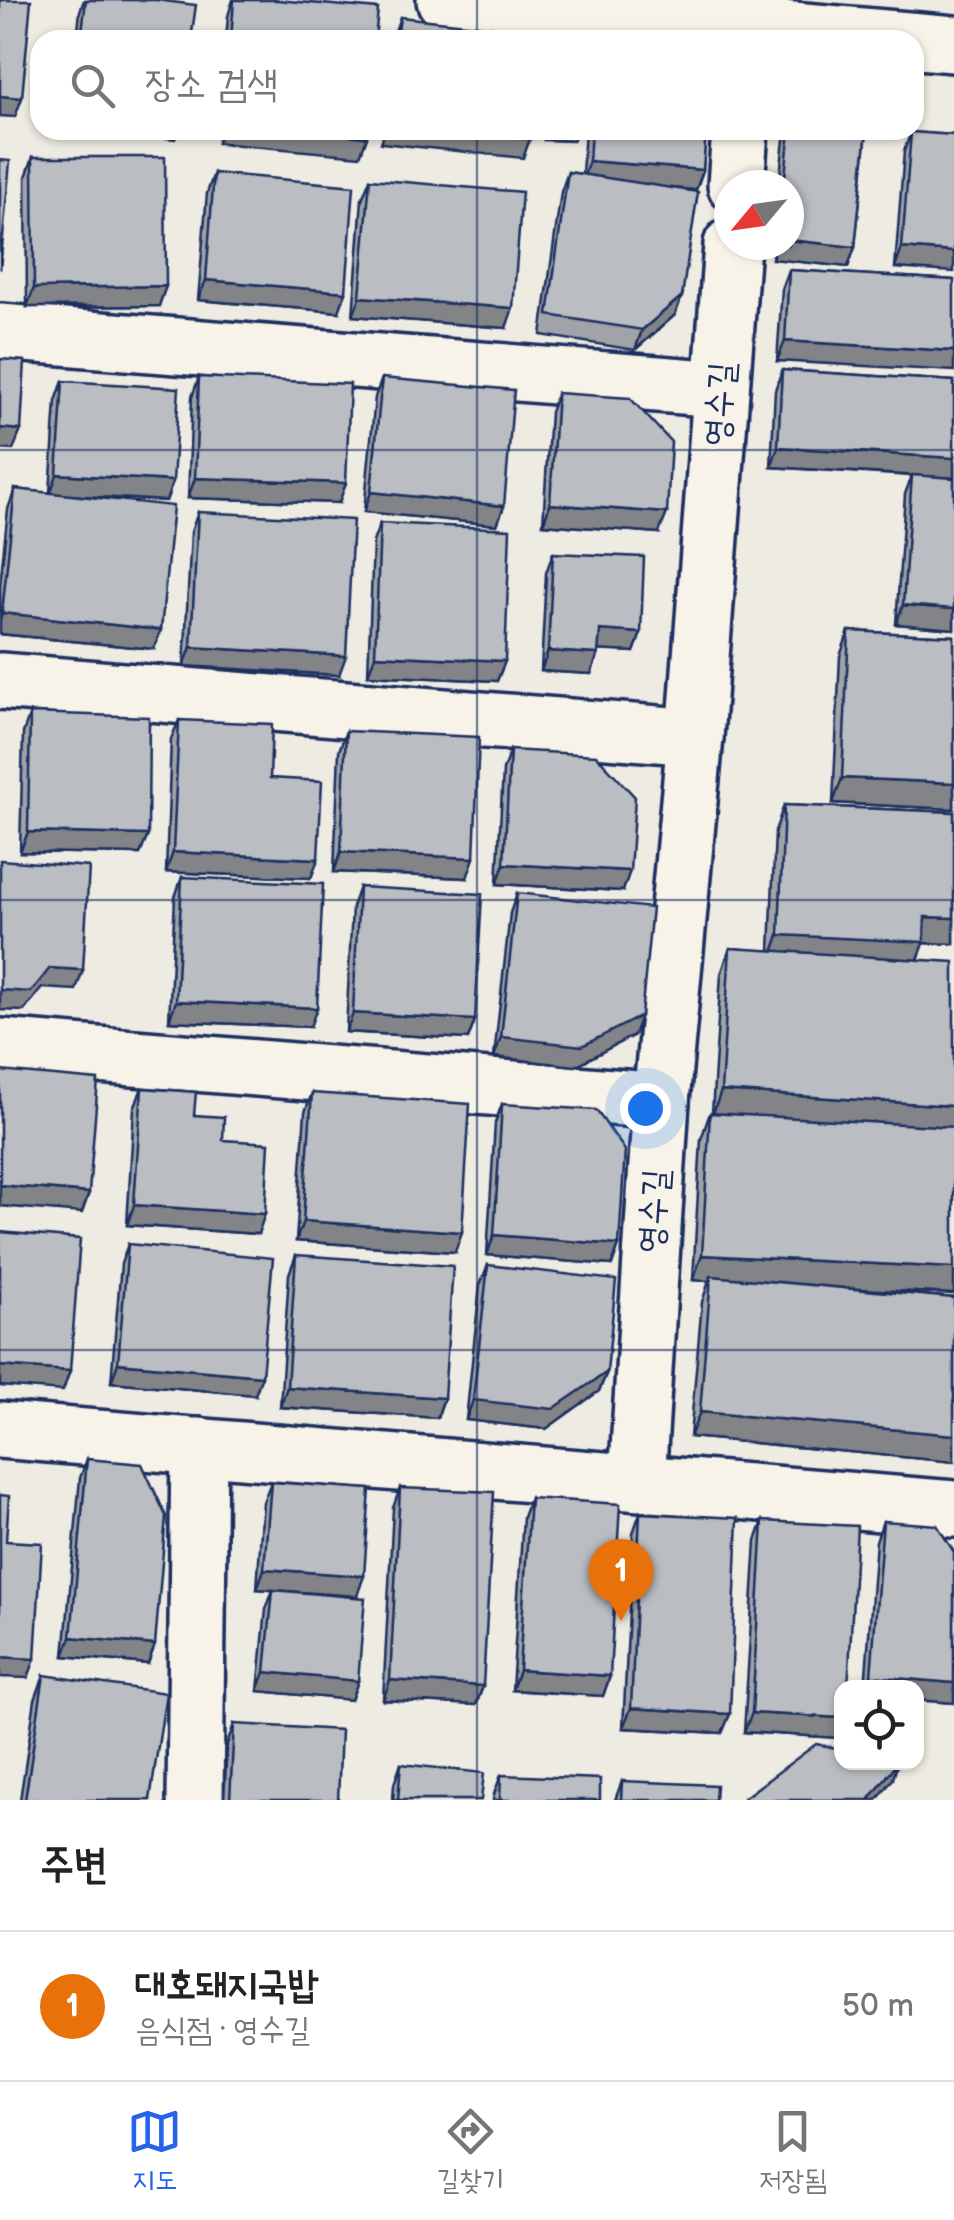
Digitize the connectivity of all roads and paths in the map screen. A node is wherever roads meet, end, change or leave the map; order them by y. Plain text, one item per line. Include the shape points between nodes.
1 (446, 0) edge
2 (748, 21) edge
3 (829, 30) edge
4 (924, 41) edge
5 (954, 44) edge
6 (739, 140) edge
7 (737, 170) edge
8 (731, 260) edge
9 (0, 332) edge
10 (721, 389) junction
11 (0, 681) edge
12 (695, 737) junction
13 (0, 1047) edge
14 (661, 1101) junction
15 (0, 1430) edge
16 (199, 1446) junction
17 (637, 1481) junction
18 (954, 1509) edge
19 (195, 1800) edge

1 - 2 street
2 - 3 street
4 - 5 street
6 - 7 street
8 - 10 street, 영수길
9 - 10 street
10 - 12 street, 영수길
11 - 12 street
12 - 14 street, 영수길
13 - 14 street
14 - 17 street, 영수길
15 - 16 street
16 - 17 street
16 - 19 street
17 - 18 street

